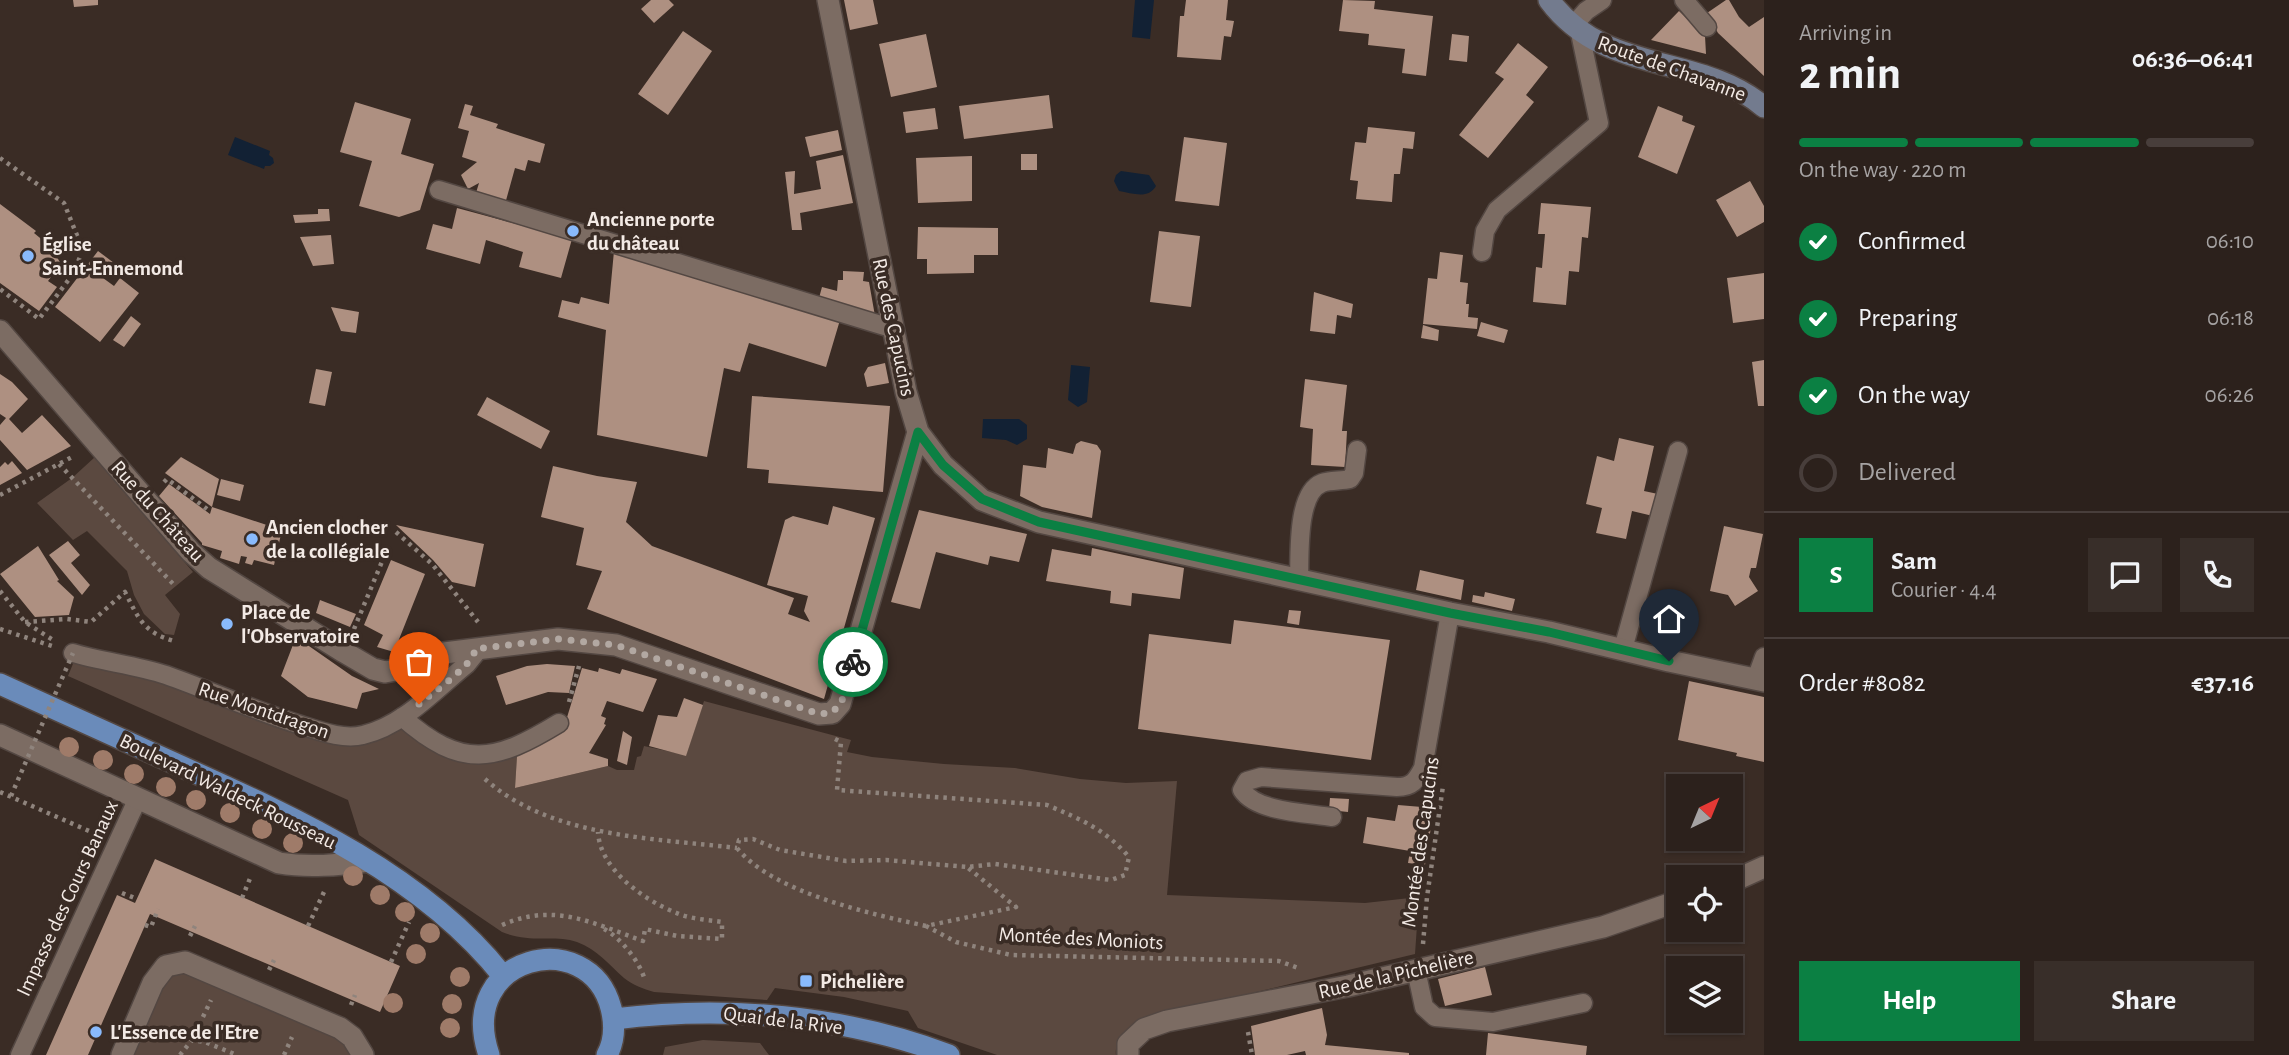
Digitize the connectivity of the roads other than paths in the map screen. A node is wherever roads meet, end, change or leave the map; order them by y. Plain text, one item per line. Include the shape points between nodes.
1 (828, 0) edge
2 (1549, 0) edge
3 (1602, 0) edge
4 (1684, 0) edge
5 (1707, 27) dead end
6 (1576, 29) junction
7 (1764, 107) edge
8 (439, 190) dead end
9 (1482, 252) dead end
10 (894, 329) junction
11 (0, 331) edge
12 (918, 432) junction
13 (1357, 450) dead end
14 (1678, 451) dead end
15 (1299, 580) junction
16 (1450, 613) junction
17 (483, 648) junction
18 (1623, 649) junction
19 (73, 653) road end
20 (1764, 657) edge
21 (1760, 680) edge
22 (0, 684) edge
23 (402, 717) junction
24 (559, 723) road end
25 (0, 735) edge
26 (138, 798) junction
27 (1332, 817) dead end
28 (368, 861) junction
29 (1764, 867) edge
30 (1743, 877) edge
31 (1666, 905) edge
32 (1419, 963) junction
33 (503, 976) junction
34 (1583, 1003) dead end
35 (614, 1019) junction
36 (20, 1055) edge
37 (122, 1055) edge
38 (363, 1055) edge
39 (489, 1055) edge
40 (607, 1055) edge
41 (949, 1055) edge
42 (1128, 1055) edge

1 - 10 street, Rue des Capucins
2 - 6 main road, Route de Chavanne
3 - 6 lane via 1586,10
4 - 5 lane
6 - 7 main road, Route de Chavanne via 1626,54 1717,81
6 - 9 lane via 1599,123 1497,210 1485,231
8 - 10 lane
10 - 12 street, Rue des Capucins
11 - 17 street, Rue du Château via 209,568 386,672 444,653
12 - 15 street, Rue des Capucins via 943,465 982,499 1039,522
12 - 17 street via 841,704 831,713 819,714 616,645 558,639
13 - 15 lane via 1350,479 1322,483 1304,507
14 - 18 lane
15 - 16 street, Rue des Capucins
16 - 18 street, Rue des Capucins
16 - 27 lane via 1423,768 1416,781 1397,787 1261,777 1247,781 1242,790 1262,805
17 - 23 lane, Rue Montdragon
18 - 21 street, Rue des Capucins
19 - 23 lane, Rue Montdragon via 164,674 255,711 340,736 361,736
20 - 21 lane
22 - 28 main road, Boulevard Waldeck Rousseau via 303,823
23 - 24 lane via 441,747 464,754 493,755
25 - 26 street
26 - 28 street via 279,863
26 - 36 lane, Impasse des Cours Banaux
28 - 33 main road, Boulevard Waldeck Rousseau via 421,898
29 - 30 street
31 - 32 street, Rue de la Pichelière via 1603,927
32 - 34 lane via 1424,1007 1436,1017 1493,1022
32 - 42 street, Rue de la Pichelière via 1348,986 1167,1021 1144,1029 1128,1044
33 - 35 main road via 540,959 561,960 597,981 609,999
33 - 39 main road via 489,994 482,1014 482,1036
35 - 40 main road
35 - 41 main road, Quai de la Rive via 713,1012 798,1019 881,1035
37 - 38 street via 153,983 166,966 185,962 340,1028

